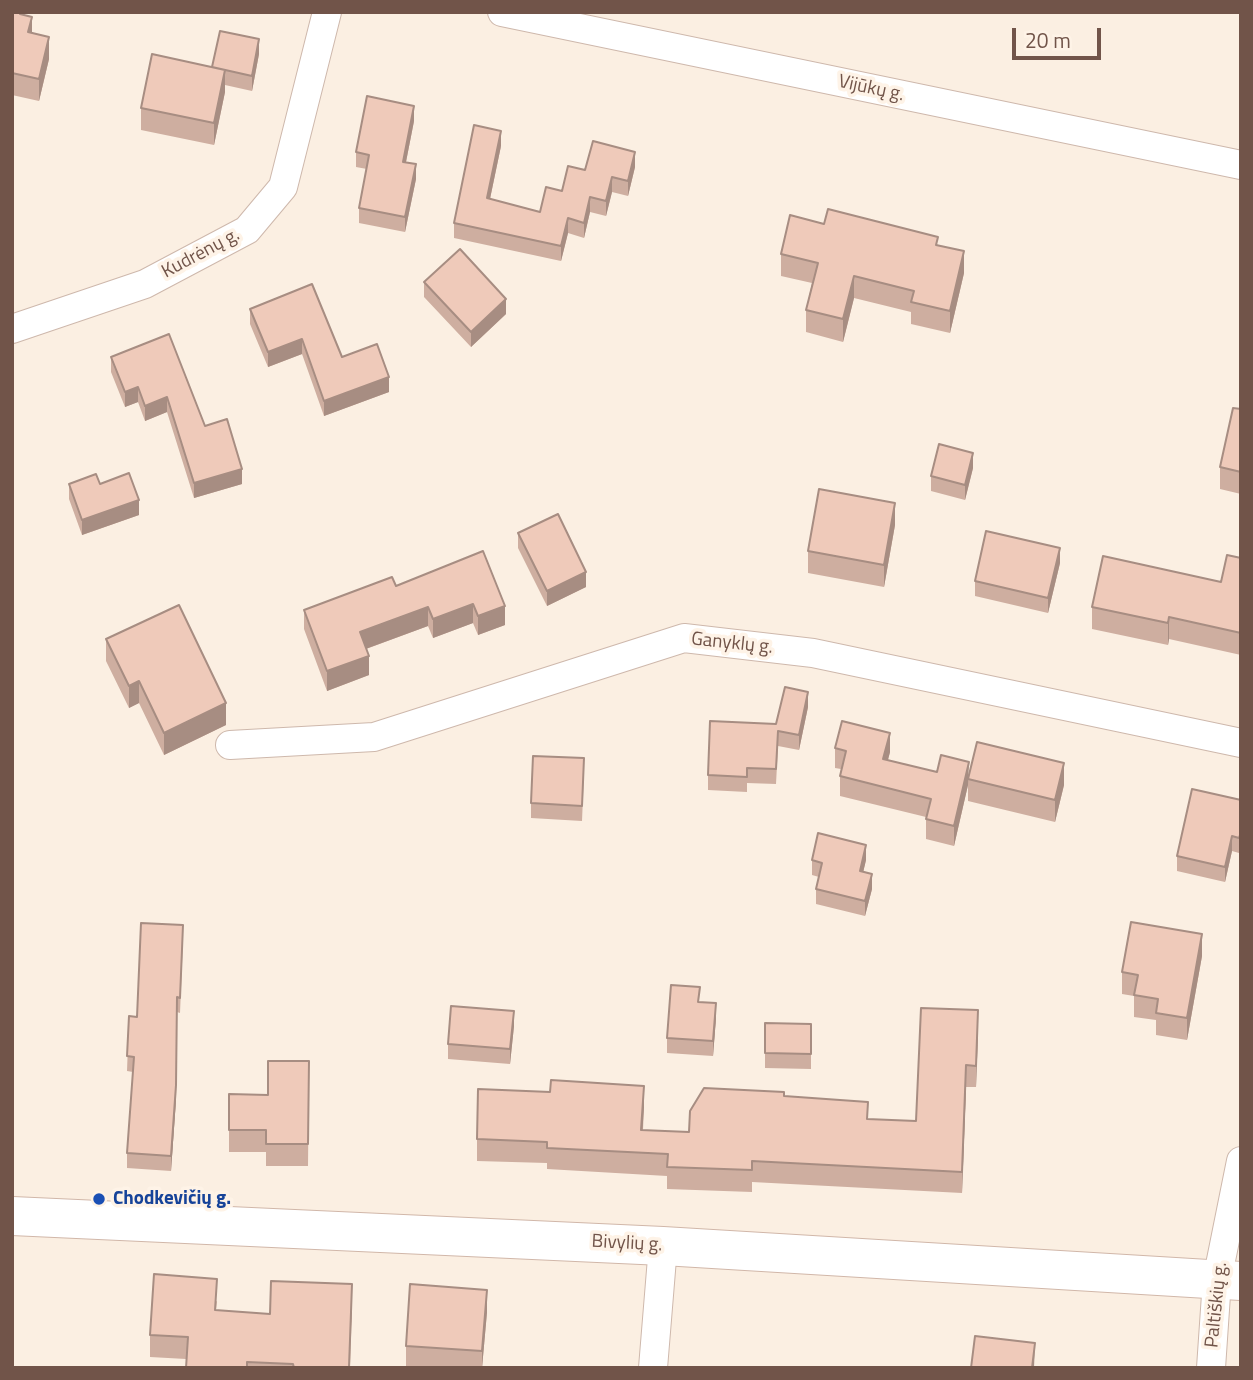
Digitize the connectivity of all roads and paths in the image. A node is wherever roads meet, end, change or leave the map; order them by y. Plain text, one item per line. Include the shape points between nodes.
1 (327, 12) edge
2 (502, 12) edge
3 (1241, 165) edge
4 (12, 329) edge
5 (1241, 743) edge
6 (230, 745) dead end
7 (1241, 1161) edge
8 (12, 1216) edge
9 (663, 1246) junction
10 (1229, 1281) edge
11 (653, 1368) edge
12 (1211, 1368) edge

1 - 4 street, Kudrėnų g. via 283,187 247,230 145,284
2 - 3 street, Vijūkų g.
5 - 6 street, Ganyklų g. via 813,653 684,638 374,737
7 - 10 street, Paltiškių g.
8 - 9 street, Bivylių g.
9 - 10 street, Bivylių g.
9 - 11 street
10 - 12 street, Paltiškių g.

